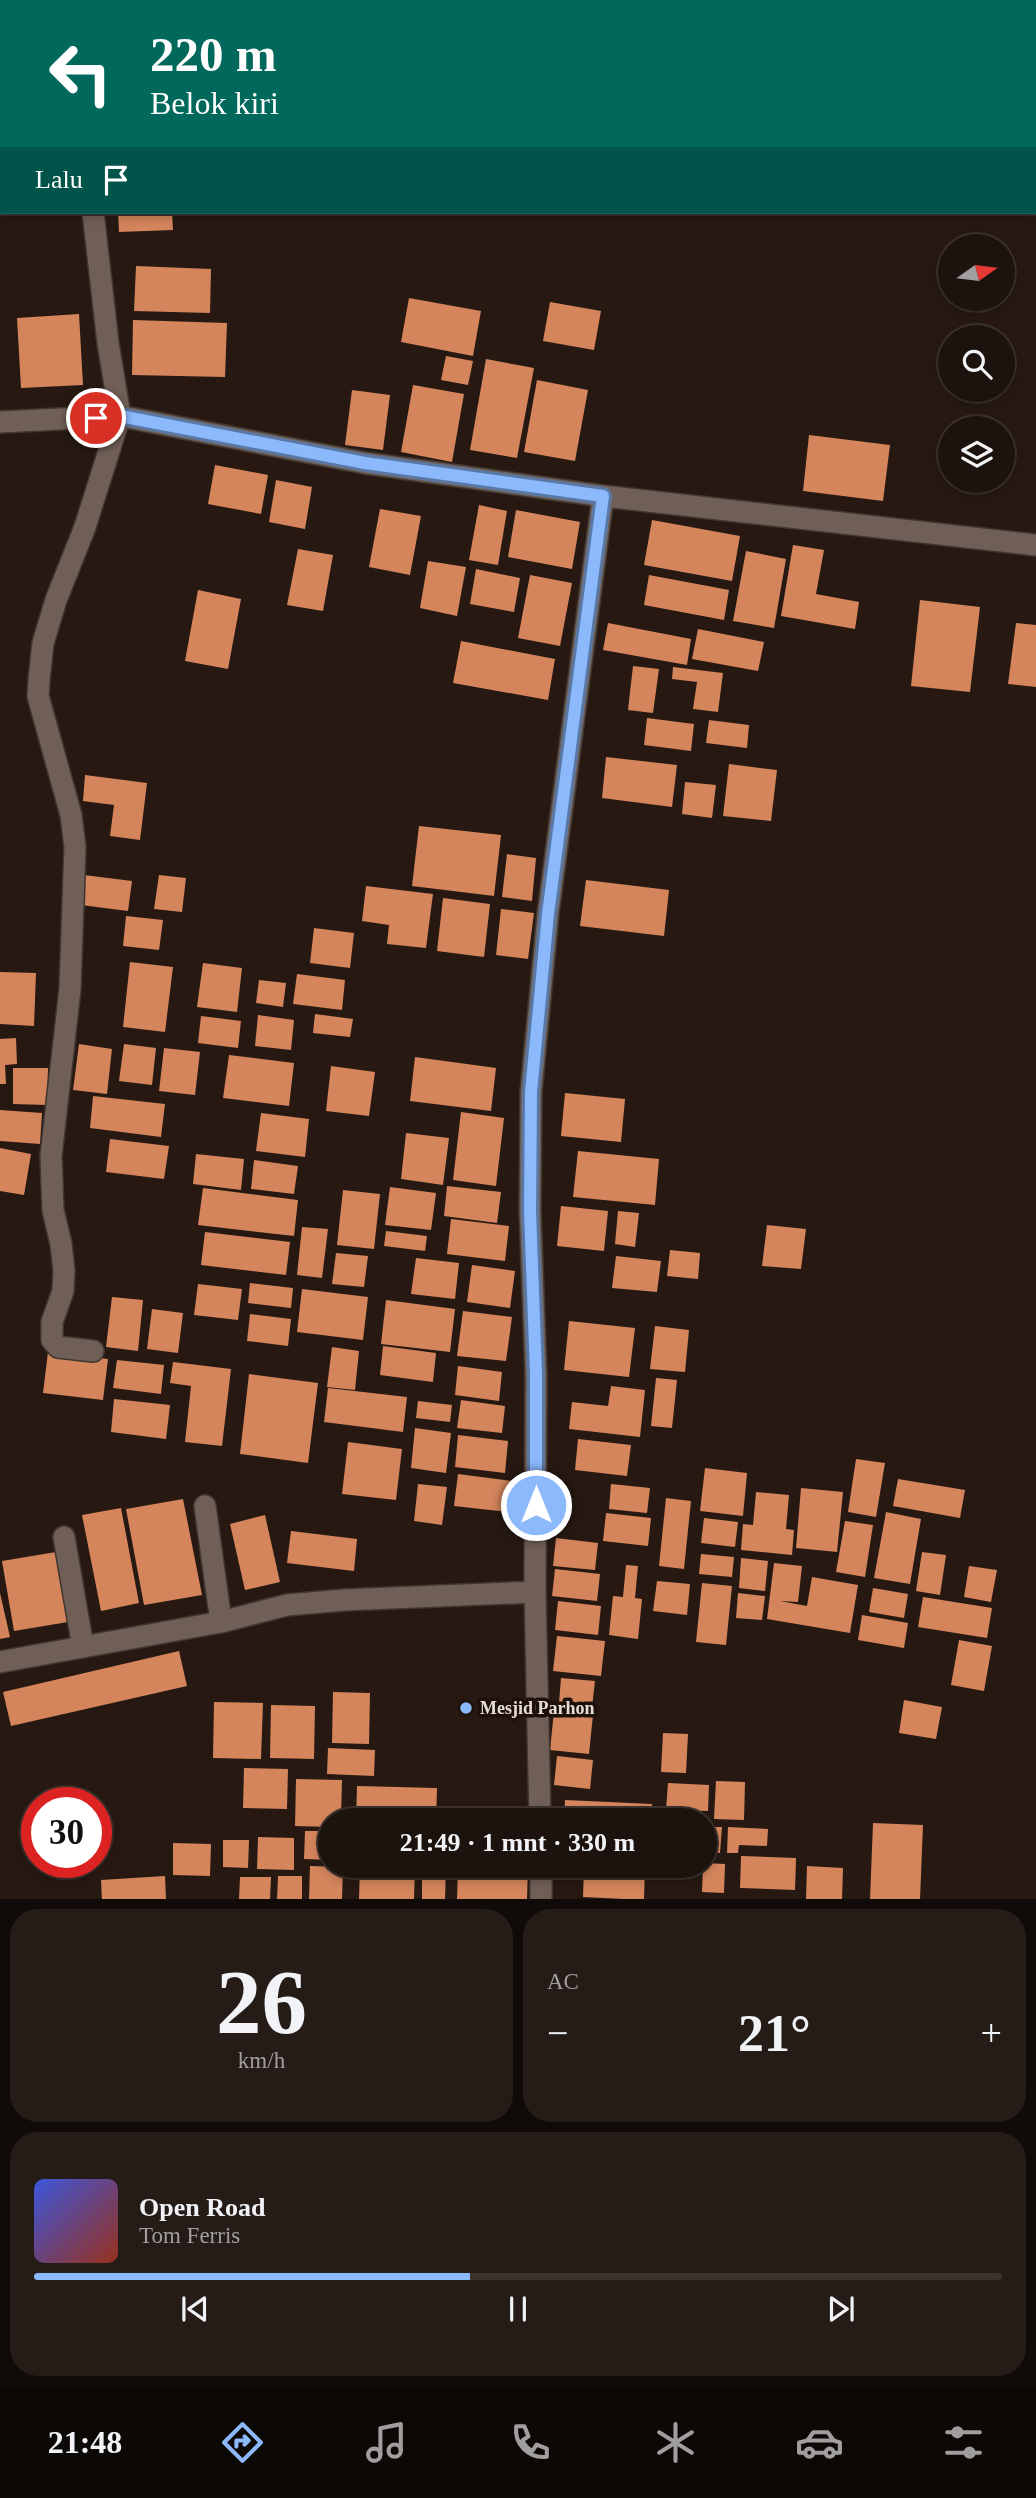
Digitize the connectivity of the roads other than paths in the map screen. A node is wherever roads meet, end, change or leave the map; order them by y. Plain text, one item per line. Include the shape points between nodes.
1 (93, 214) edge
2 (120, 416) junction
3 (0, 422) edge
4 (603, 496) junction
5 (1036, 545) edge
6 (74, 1349) dead end
7 (205, 1506) dead end
8 (64, 1537) dead end
9 (535, 1592) junction
10 (221, 1622) junction
11 (83, 1647) junction
12 (0, 1662) edge
13 (540, 1808) edge
14 (541, 1878) edge
15 (541, 1899) edge

1 - 2 street
2 - 3 street
2 - 4 street via 365,463
2 - 6 street via 49,622 38,696 71,815 75,847 71,989 51,1166 52,1210 64,1271 52,1340
4 - 5 street
4 - 9 street via 548,914 531,1092
7 - 10 street
8 - 11 street
9 - 10 street via 287,1605
9 - 13 street
10 - 11 street
11 - 12 street
14 - 15 street

